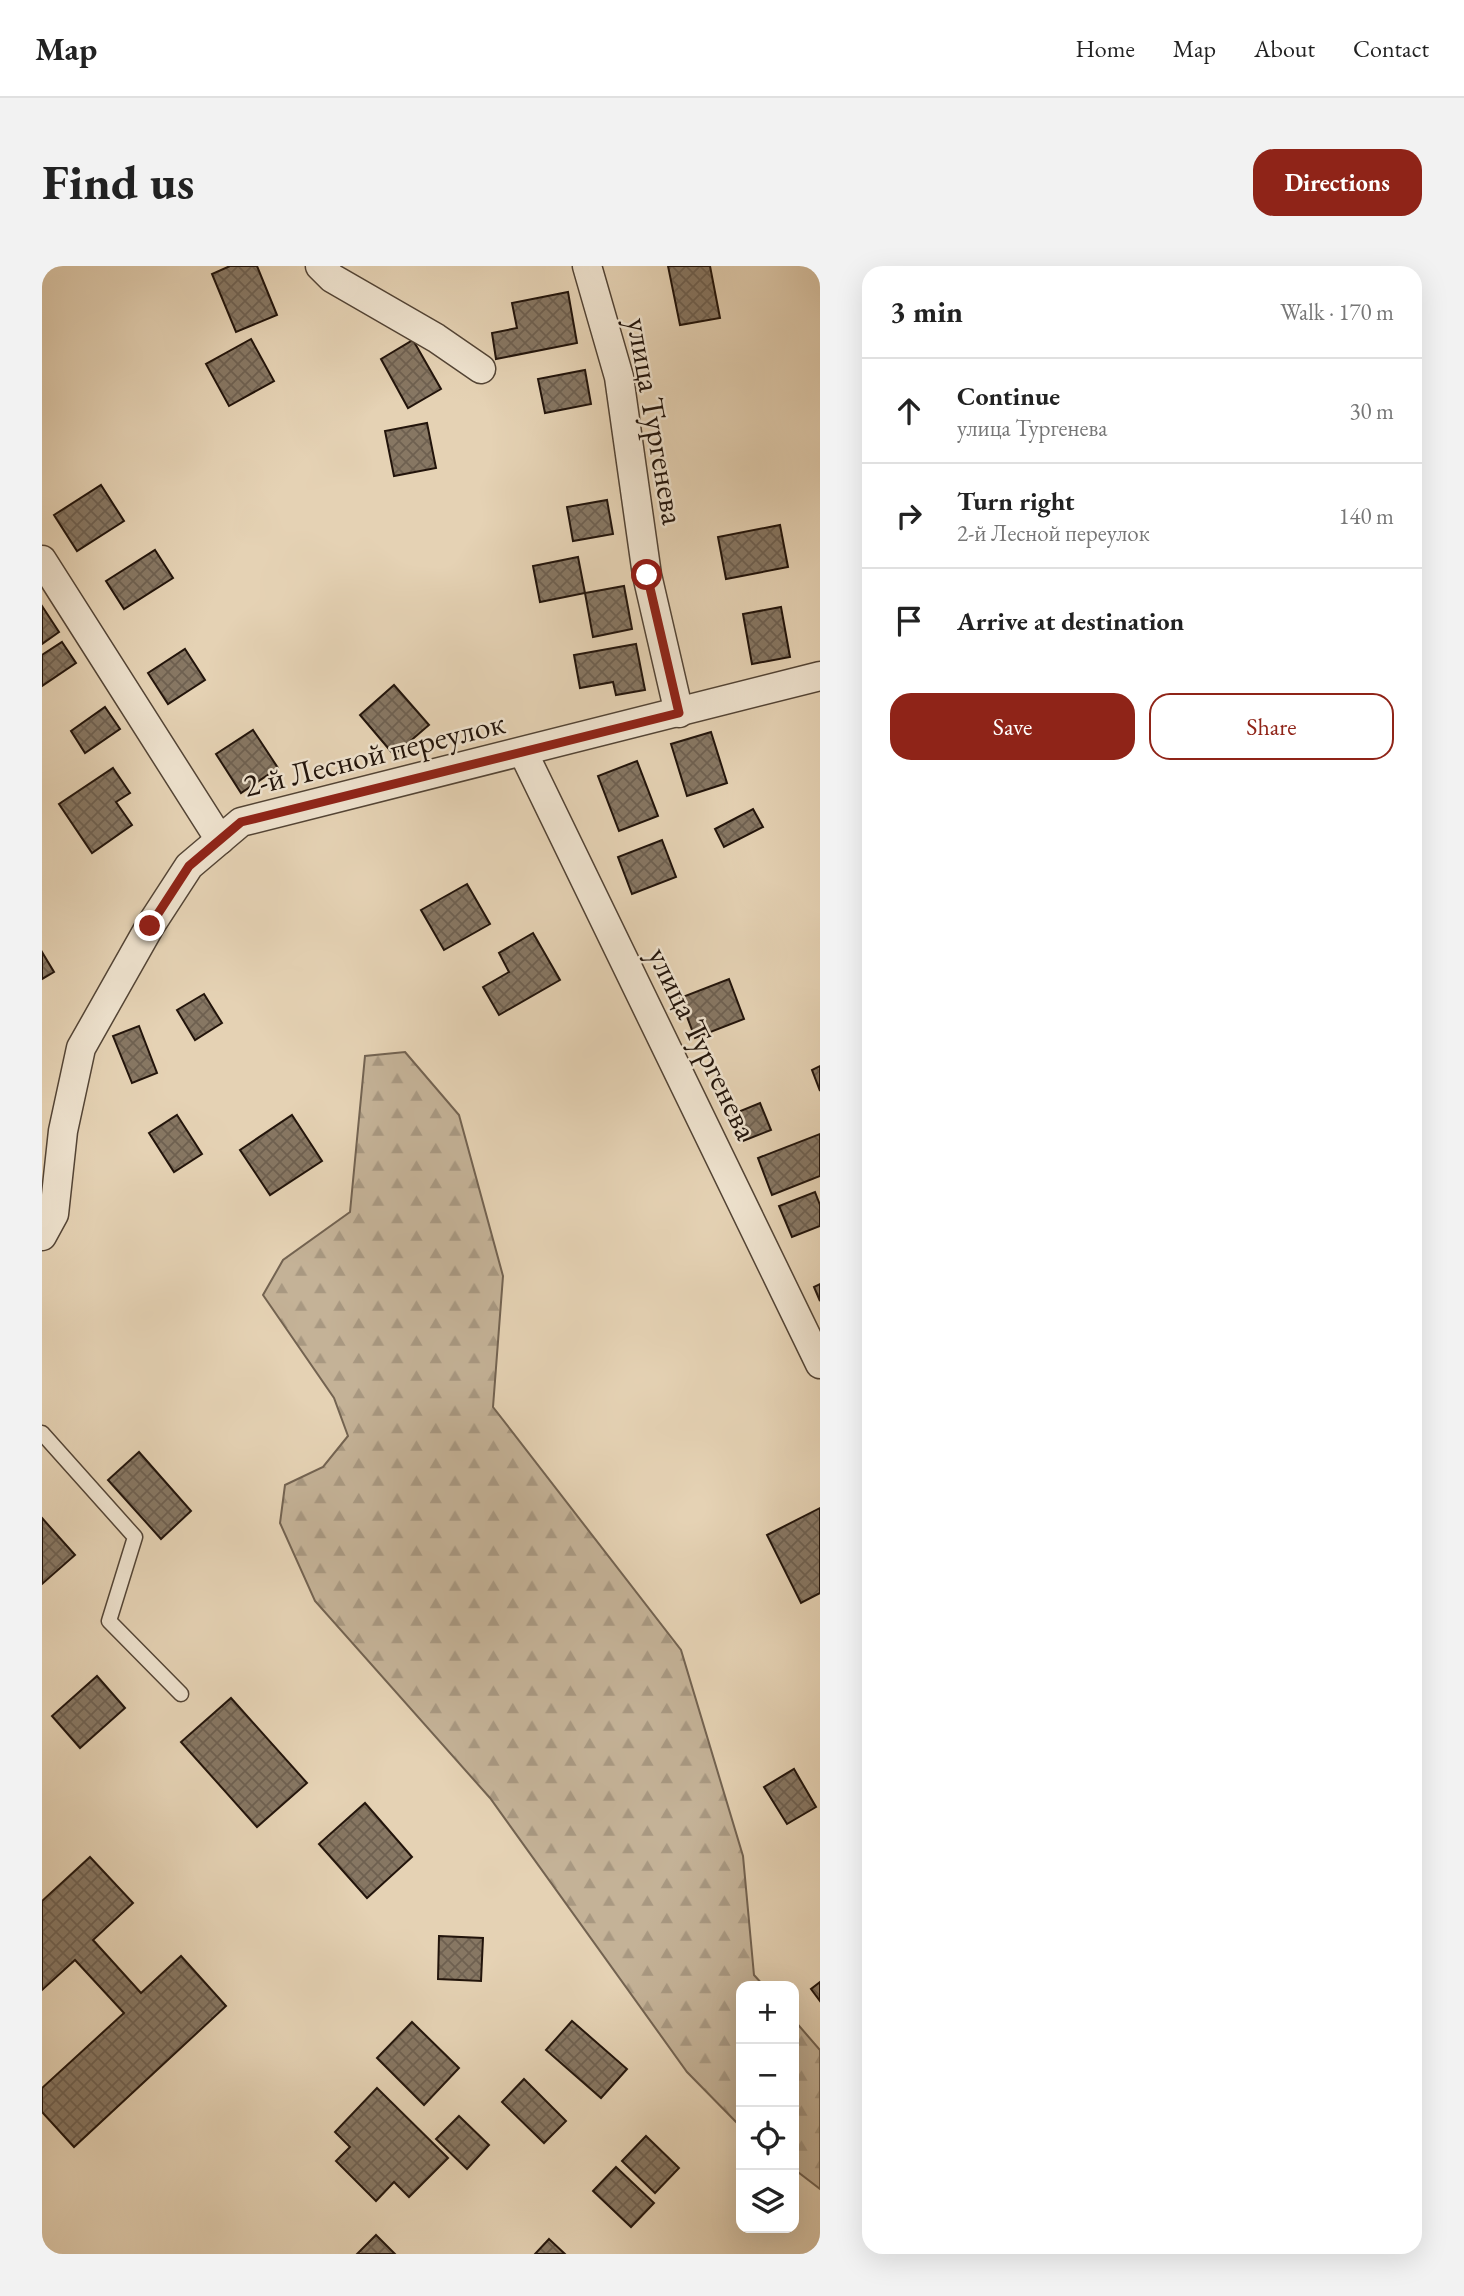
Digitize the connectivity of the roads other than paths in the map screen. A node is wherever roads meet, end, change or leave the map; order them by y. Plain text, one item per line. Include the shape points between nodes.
1 (320, 266) edge
2 (587, 266) edge
3 (481, 369) dead end
4 (42, 560) edge
5 (820, 676) edge
6 (679, 713) junction
7 (523, 752) junction
8 (220, 840) junction
9 (42, 1236) edge
10 (820, 1364) edge
11 (42, 1433) edge
12 (181, 1693) dead end

1 - 3 street via 332,278
2 - 6 street, улица Тургенева via 619,377 647,575
4 - 8 street
5 - 6 street, 2-й Лесной переулок
6 - 7 street, 2-й Лесной переулок
7 - 8 street, 2-й Лесной переулок via 241,822
7 - 10 street, улица Тургенева
8 - 9 street, 2-й Лесной переулок via 189,866 81,1048 63,1130 54,1214
11 - 12 lane via 135,1537 108,1622

